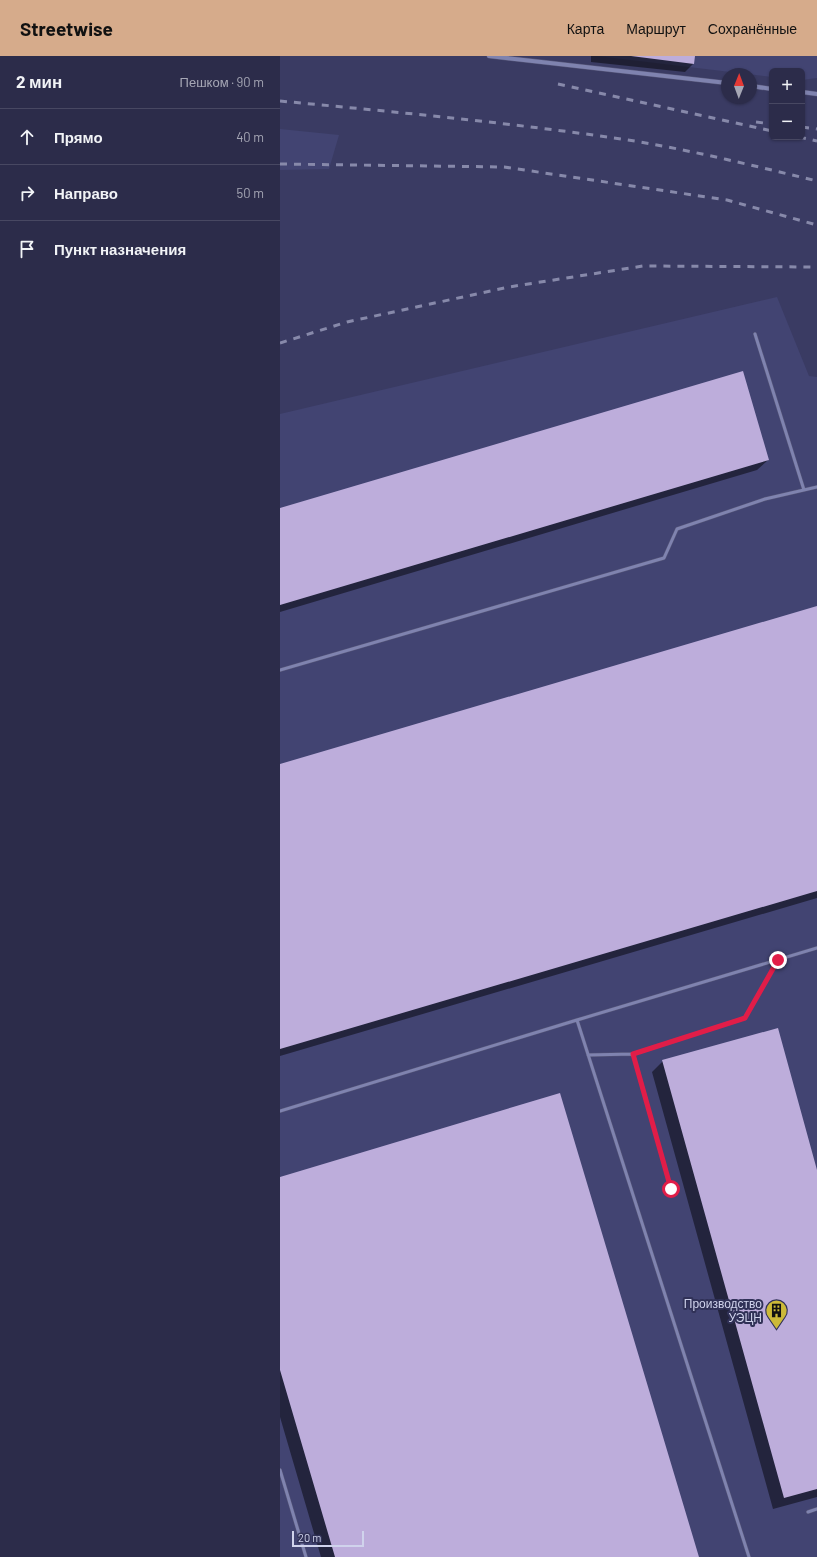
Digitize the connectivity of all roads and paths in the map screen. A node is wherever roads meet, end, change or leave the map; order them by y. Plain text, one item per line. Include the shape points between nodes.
1 (489, 56) edge
2 (721, 82) edge
3 (757, 87) edge
4 (769, 88) edge
5 (805, 92) edge
6 (817, 94) edge
7 (755, 334) dead end
8 (817, 487) edge
9 (804, 490) junction
10 (280, 670) edge
11 (817, 948) edge
12 (778, 960) junction
13 (577, 1020) junction
14 (633, 1054) junction
15 (588, 1055) junction
16 (280, 1111) edge
17 (671, 1189) dead end
18 (280, 1470) edge
19 (817, 1509) edge
20 (808, 1512) dead end
21 (306, 1557) edge
22 (749, 1557) edge

1 - 2 street
3 - 4 street
5 - 6 street
7 - 9 lane
8 - 9 lane
9 - 10 lane via 765,499 677,529 664,558
11 - 12 lane
12 - 13 lane
12 - 14 lane via 745,1018
13 - 15 lane
13 - 16 lane
14 - 15 lane
14 - 17 lane
15 - 22 lane
18 - 21 lane
19 - 20 lane

